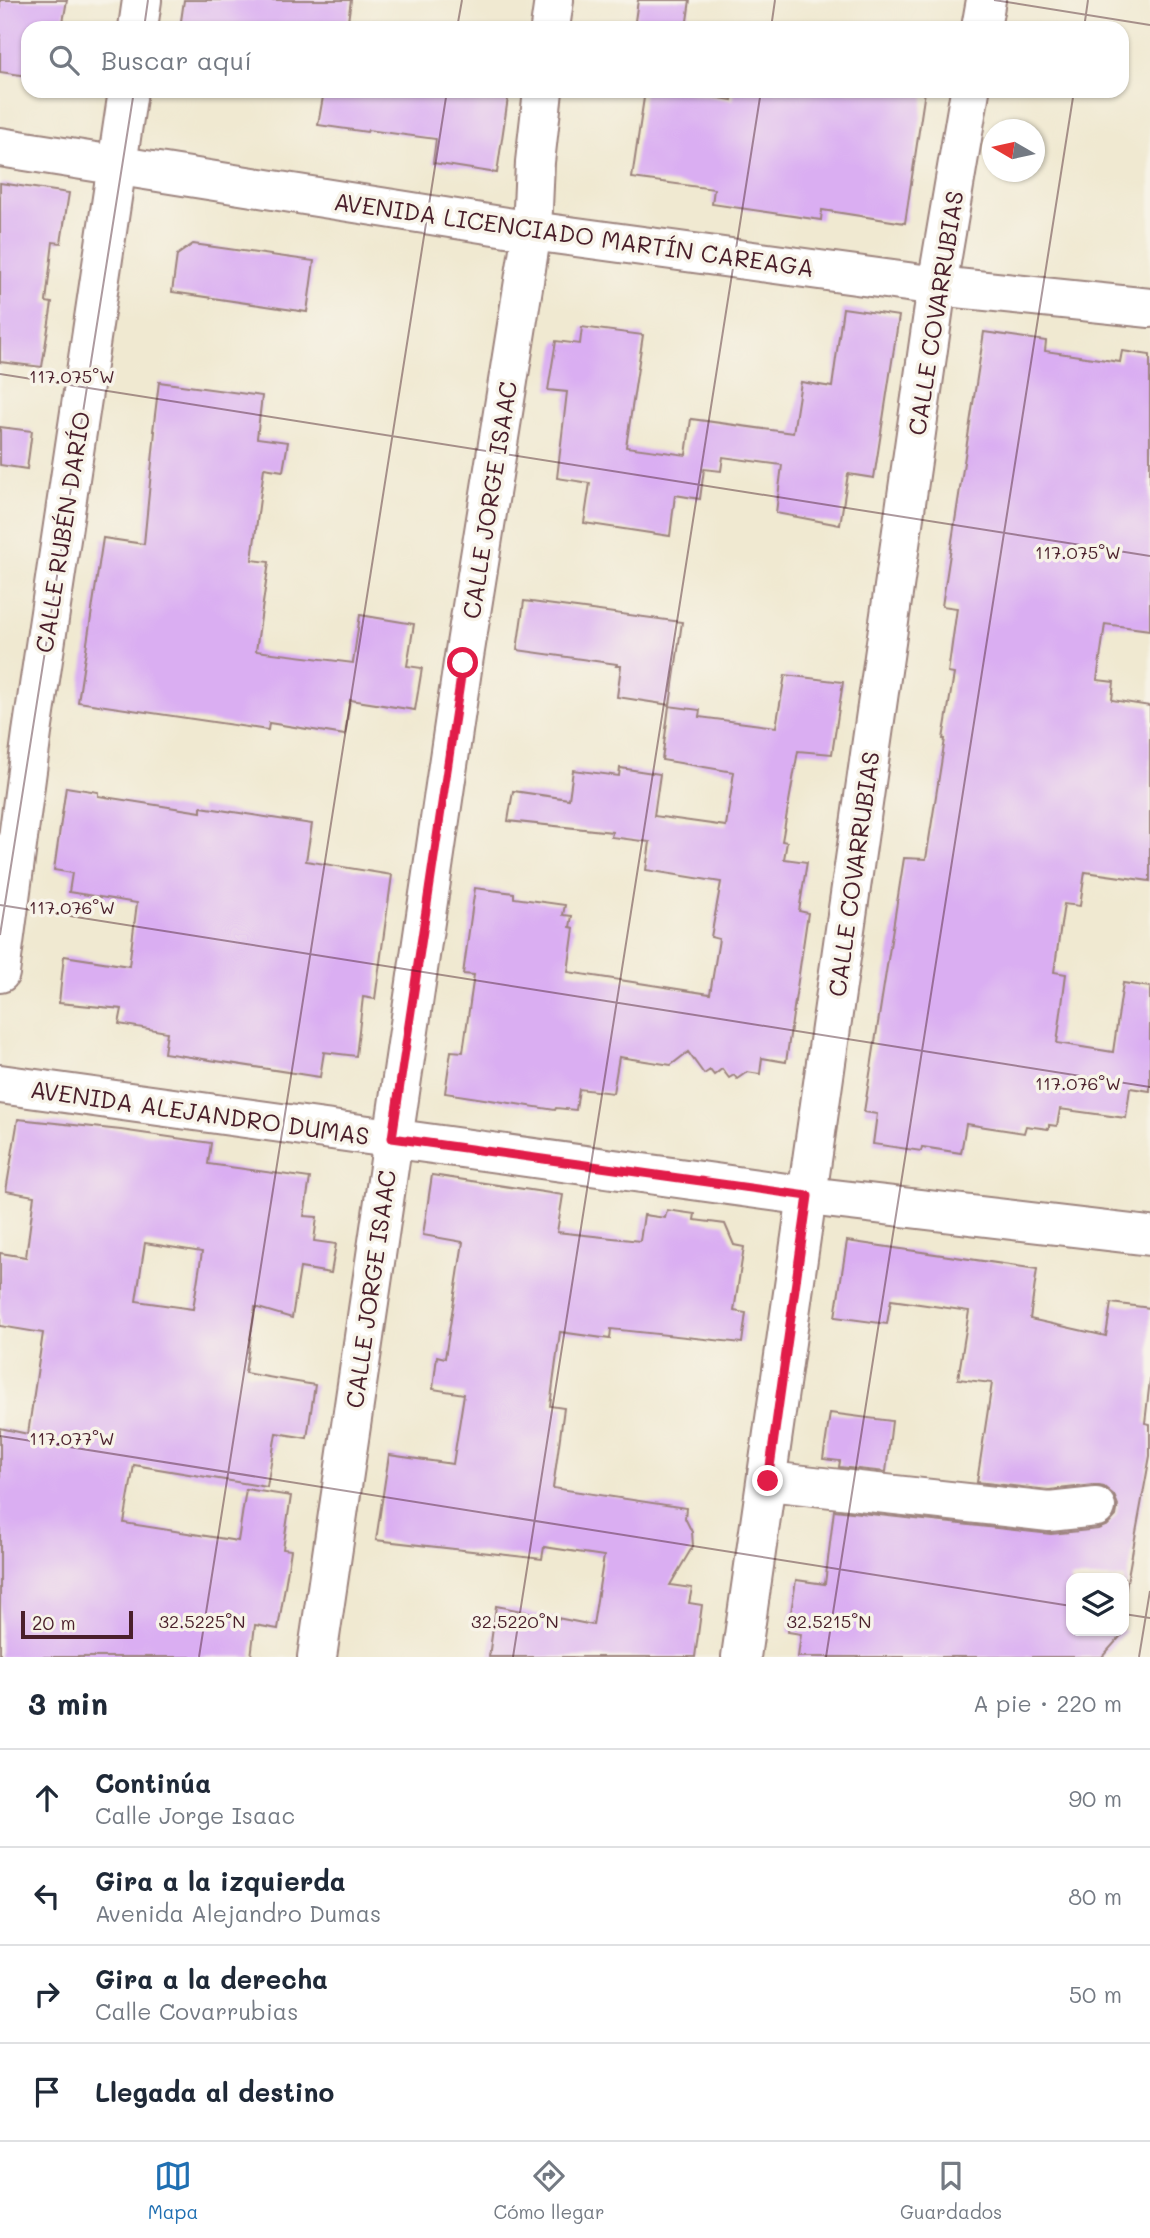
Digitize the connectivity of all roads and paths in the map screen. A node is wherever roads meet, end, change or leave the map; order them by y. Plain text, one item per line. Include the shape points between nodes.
1 (142, 0) edge
2 (554, 0) edge
3 (986, 0) edge
4 (139, 21) edge
5 (551, 21) edge
6 (982, 21) edge
7 (127, 98) edge
8 (542, 98) edge
9 (969, 98) edge
10 (0, 147) edge
11 (117, 164) junction
12 (532, 231) junction
13 (937, 286) junction
14 (1150, 308) edge
15 (0, 973) edge
16 (0, 1084) edge
17 (392, 1138) junction
18 (808, 1196) junction
19 (1150, 1236) edge
20 (768, 1481) junction
21 (1096, 1507) dead end
22 (317, 1657) edge
23 (741, 1657) edge

1 - 4 street
2 - 5 street
3 - 6 street
7 - 11 street, CALLE RUBÉN DARÍO
8 - 12 street, CALLE JORGE ISAAC
9 - 13 street, CALLE COVARRUBIAS
10 - 11 street, AVENIDA LICENCIADO MARTÍN CAREAGA
11 - 12 street, AVENIDA LICENCIADO MARTÍN CAREAGA
11 - 15 street, CALLE RUBÉN DARÍO
12 - 13 street, AVENIDA LICENCIADO MARTÍN CAREAGA
12 - 17 street, CALLE JORGE ISAAC
13 - 14 street, AVENIDA LICENCIADO MARTÍN CAREAGA
13 - 18 street, CALLE COVARRUBIAS
16 - 17 street, AVENIDA ALEJANDRO DUMAS
17 - 18 street, AVENIDA ALEJANDRO DUMAS
17 - 22 street, CALLE JORGE ISAAC
18 - 19 street, AVENIDA ALEJANDRO DUMAS
18 - 20 street, CALLE COVARRUBIAS
20 - 21 street via 1049,1512
20 - 23 street, CALLE COVARRUBIAS

